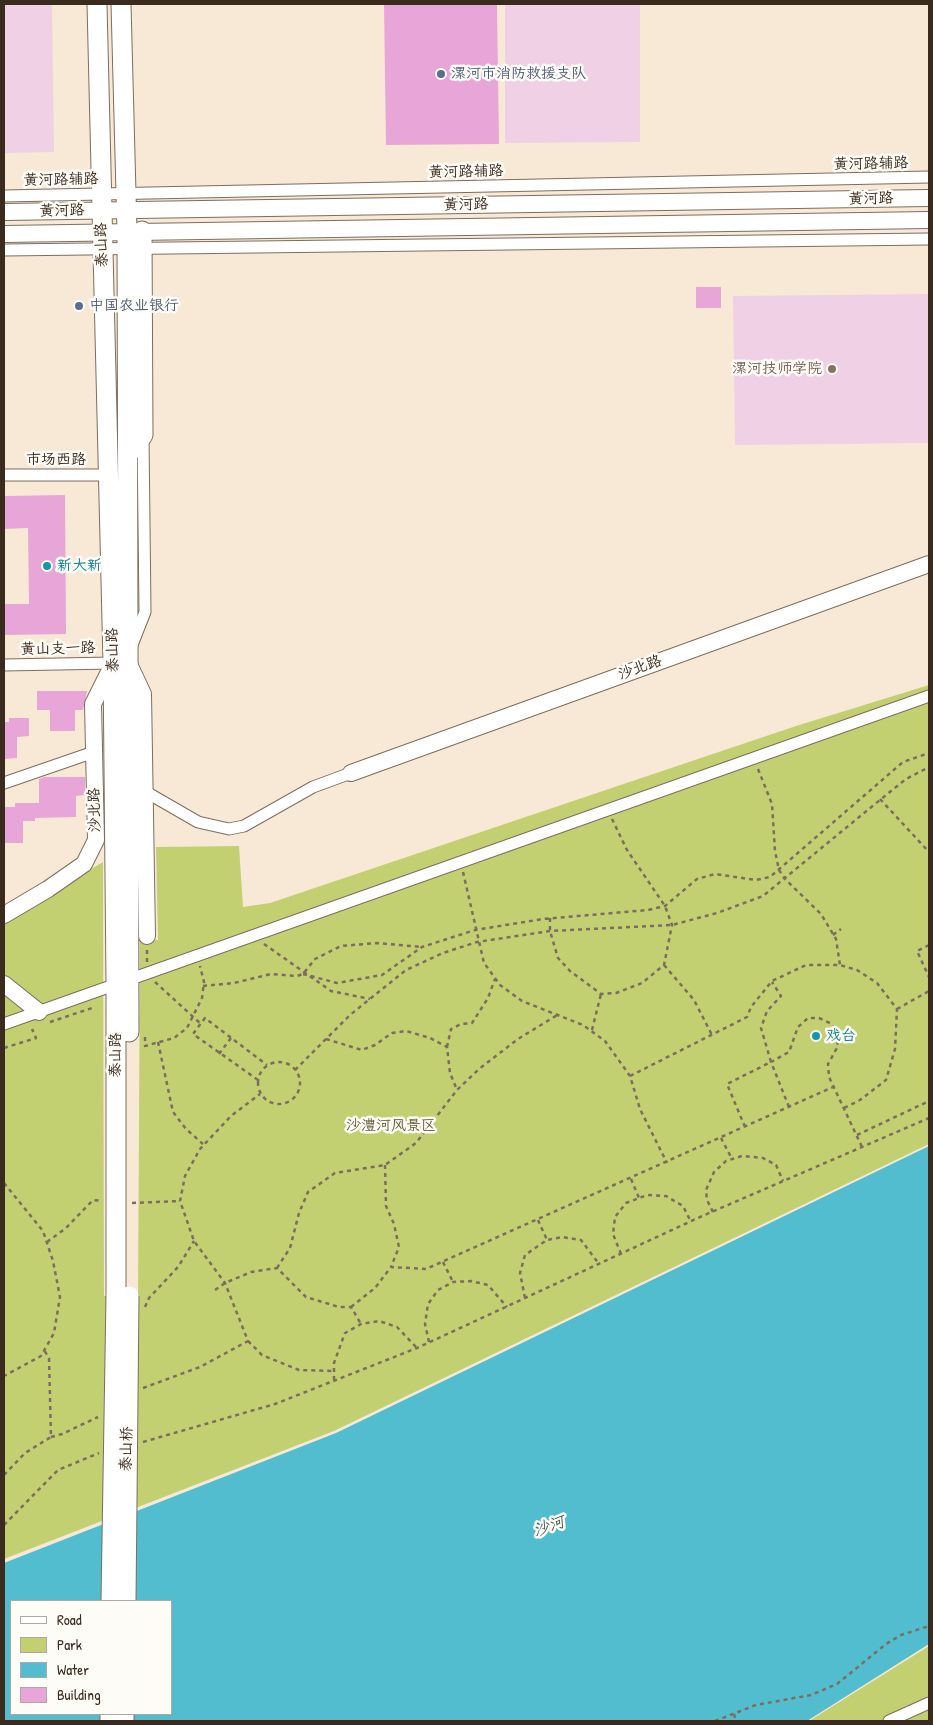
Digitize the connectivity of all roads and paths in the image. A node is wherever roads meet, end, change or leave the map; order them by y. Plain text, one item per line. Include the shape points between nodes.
1 (97, 4) edge
2 (121, 4) edge
3 (929, 177) edge
4 (4, 196) edge
5 (929, 198) edge
6 (101, 202) junction
7 (126, 202) junction
8 (4, 212) edge
9 (929, 220) edge
10 (4, 234) edge
11 (135, 239) junction
12 (929, 239) edge
13 (102, 240) junction
14 (4, 250) edge
15 (143, 435) junction
16 (128, 454) junction
17 (108, 474) junction
18 (4, 475) edge
19 (929, 564) edge
20 (124, 660) junction
21 (4, 665) edge
22 (929, 696) edge
23 (94, 752) junction
24 (929, 753) edge
25 (754, 758) junction
26 (929, 767) edge
27 (350, 772) joint
28 (4, 783) edge
29 (146, 792) junction
30 (880, 799) junction
31 (607, 809) junction
32 (929, 852) edge
33 (460, 861) junction
34 (779, 870) junction
35 (785, 879) junction
36 (665, 906) junction
37 (4, 915) edge
38 (550, 918) junction
39 (672, 925) junction
40 (841, 929) dead end
41 (475, 930) junction
42 (550, 932) junction
43 (252, 935) junction
44 (833, 935) junction
45 (147, 936) joint
46 (477, 942) junction
47 (929, 945) edge
48 (422, 947) junction
49 (196, 954) junction
50 (664, 965) junction
51 (840, 965) junction
52 (303, 974) junction
53 (134, 977) junction
54 (929, 977) edge
55 (495, 978) junction
56 (772, 981) junction
57 (4, 984) edge
58 (203, 986) junction
59 (929, 991) edge
60 (601, 994) junction
61 (370, 999) junction
62 (897, 1009) junction
63 (39, 1012) junction
64 (559, 1014) junction
65 (194, 1018) junction
66 (4, 1024) edge
67 (201, 1024) junction
68 (145, 1028) dead end
69 (32, 1029) dead end
70 (592, 1030) junction
71 (712, 1035) junction
72 (231, 1038) junction
73 (326, 1039) junction
74 (158, 1042) junction
75 (447, 1047) junction
76 (4, 1048) edge
77 (219, 1054) junction
78 (770, 1062) junction
79 (267, 1065) junction
80 (296, 1070) junction
81 (630, 1076) junction
82 (258, 1080) junction
83 (833, 1087) junction
84 (457, 1090) junction
85 (260, 1094) junction
86 (929, 1101) edge
87 (789, 1107) junction
88 (844, 1108) junction
89 (929, 1118) edge
90 (745, 1127) junction
91 (856, 1135) junction
92 (722, 1138) junction
93 (204, 1145) junction
94 (862, 1147) junction
95 (732, 1159) junction
96 (667, 1163) junction
97 (385, 1165) junction
98 (631, 1179) junction
99 (783, 1181) junction
100 (4, 1183) edge
101 (640, 1198) junction
102 (93, 1200) dead end
103 (180, 1201) junction
104 (129, 1203) junction
105 (713, 1212) junction
106 (538, 1220) junction
107 (691, 1222) junction
108 (547, 1240) junction
109 (194, 1241) junction
110 (47, 1242) junction
111 (621, 1254) junction
112 (443, 1262) junction
113 (599, 1265) junction
114 (391, 1267) junction
115 (277, 1268) junction
116 (225, 1282) junction
117 (453, 1282) junction
118 (214, 1290) dead end
119 (122, 1296) junction
120 (526, 1298) junction
121 (351, 1307) junction
122 (507, 1307) junction
123 (143, 1313) dead end
124 (360, 1324) junction
125 (248, 1341) junction
126 (429, 1342) junction
127 (417, 1348) junction
128 (44, 1350) junction
129 (333, 1372) junction
130 (4, 1376) edge
131 (142, 1379) dead end
132 (334, 1380) junction
133 (101, 1415) dead end
134 (51, 1437) junction
135 (138, 1444) dead end
136 (103, 1452) dead end
137 (4, 1474) edge
138 (4, 1524) edge
139 (111, 1600) edge
140 (126, 1600) edge
141 (929, 1626) edge
142 (929, 1703) edge
143 (734, 1714) junction
144 (716, 1721) edge
145 (736, 1721) edge
146 (888, 1721) edge

1 - 6 main road, 泰山路
2 - 7 main road, 泰山路
3 - 7 street, 黄河路辅路
4 - 6 street, 黄河路辅路
5 - 7 main road, 黄河路
6 - 7 main road, 黄河路
6 - 8 main road, 黄河路
6 - 13 main road, 泰山路
7 - 11 main road, 泰山路
9 - 11 main road, 黄河路
10 - 13 main road, 黄河路
11 - 12 street
11 - 13 main road, 黄河路
11 - 15 main road
11 - 16 main road, 泰山路
13 - 14 street
13 - 17 main road, 泰山路
15 - 16 main road
15 - 20 street via 145,612
16 - 20 main road, 泰山路
17 - 18 street, 市场西路
17 - 20 main road, 泰山路
19 - 27 main road, 沙北路
20 - 21 street, 黄山支一路
20 - 23 main road, 沙北路 via 93,704
20 - 29 main road via 143,694
20 - 53 main road, 泰山路
22 - 25 street
23 - 28 street
23 - 37 main road, 沙北路 via 96,840 84,864
24 - 34 path via 904,762
25 - 31 street
25 - 34 path via 772,804
26 - 30 path via 906,779
27 - 29 street via 313,787 244,826 229,829 198,822
29 - 45 main road
30 - 32 path
30 - 35 path
31 - 33 street
31 - 36 path via 627,850
33 - 41 path
33 - 43 street
34 - 35 path
34 - 36 path via 770,877 756,880 715,874 697,879
35 - 39 path via 763,896
35 - 44 path via 821,914
36 - 38 path
36 - 39 path
38 - 41 path
38 - 42 path
39 - 42 path
39 - 50 path
40 - 44 path
41 - 46 path
41 - 48 path
42 - 46 path
42 - 60 path via 558,958
43 - 49 street
43 - 52 path
44 - 51 path
45 - 53 path
46 - 55 path via 484,963
46 - 61 path via 406,970
47 - 54 path via 917,951
48 - 52 path via 377,943 341,946 315,959
48 - 52 path via 382,976 337,983
49 - 53 street
49 - 58 path
50 - 60 path via 642,983 616,993
50 - 71 path via 694,1000
51 - 56 path via 806,965
51 - 62 path via 857,970 878,983
52 - 58 path via 271,974
52 - 61 path via 331,991
53 - 63 street
53 - 65 path
53 - 104 main road, 泰山路
53 - 119 main road, 泰山路
55 - 64 path via 522,1001
55 - 75 path via 488,998 472,1023 451,1029
56 - 71 path via 747,1017
56 - 78 path via 781,996 767,1011 761,1028
57 - 63 main road
58 - 65 path
59 - 62 path
60 - 70 path
61 - 73 path
62 - 88 path via 895,1049 886,1080
63 - 66 street
64 - 70 path
64 - 84 path via 518,1039
65 - 67 path
65 - 74 path via 174,1038
67 - 72 path via 205,1018
67 - 77 path via 193,1034
68 - 74 path via 145,1046
69 - 76 path via 36,1038
70 - 81 path via 605,1041
71 - 81 path
72 - 77 path
72 - 79 path
73 - 75 path via 362,1050 392,1034 406,1031
73 - 80 path
74 - 93 path via 173,1112
75 - 84 path via 450,1073
77 - 82 path
78 - 83 path via 789,1052 798,1027 808,1018 819,1018 832,1024 835,1030 838,1046 828,1064
78 - 87 path
78 - 90 path via 727,1084
79 - 80 path via 279,1062
79 - 82 path
80 - 85 path via 300,1088 288,1102 270,1102
81 - 96 path via 640,1109
82 - 85 path
83 - 87 path
83 - 88 path
84 - 97 path via 416,1143
85 - 93 path via 230,1116
86 - 91 path
87 - 90 path
88 - 91 path
89 - 94 path
90 - 92 path
91 - 94 path
92 - 95 path
92 - 96 path
93 - 103 path via 185,1176
94 - 99 path
95 - 99 path via 742,1156 763,1158 776,1165
95 - 105 path via 714,1172 706,1190
96 - 98 path
97 - 114 path via 386,1206 394,1224 398,1247
97 - 115 path via 335,1173 308,1192 290,1248
98 - 101 path
98 - 106 path
99 - 105 path
100 - 110 path via 43,1231
101 - 107 path via 666,1196 683,1206
101 - 111 path via 626,1203 615,1217 613,1234
102 - 110 path
103 - 104 path
103 - 109 path
104 - 119 main road, 泰山路
105 - 107 path
106 - 108 path
106 - 112 path
107 - 111 path
108 - 113 path via 562,1237 581,1240
108 - 120 path via 526,1255 520,1273
109 - 116 path
109 - 123 path via 178,1268 149,1298
110 - 128 path via 60,1298 54,1333
111 - 113 path
112 - 114 path via 426,1269
112 - 117 path
113 - 120 path
114 - 121 path via 375,1288
115 - 116 path via 251,1272
115 - 121 path via 306,1297 339,1307
116 - 118 path
116 - 125 path
117 - 122 path via 471,1281 488,1285
117 - 126 path via 438,1290 428,1304 425,1324
119 - 139 main road, 泰山桥, bridge
119 - 140 main road, 泰山桥, bridge
120 - 122 path
121 - 124 path
122 - 126 path
124 - 127 path via 380,1321 397,1327
124 - 129 path via 345,1333
125 - 129 path via 262,1356 299,1370
125 - 131 path via 200,1366 142,1388
126 - 127 path
127 - 132 path
128 - 130 path via 41,1356
128 - 134 path via 49,1358
129 - 132 path
132 - 135 path via 275,1404
133 - 134 path
134 - 137 path via 25,1453
136 - 138 path via 58,1470
141 - 143 path via 901,1635 886,1644 837,1684 811,1695 756,1705
142 - 146 street
143 - 144 path
143 - 145 path

